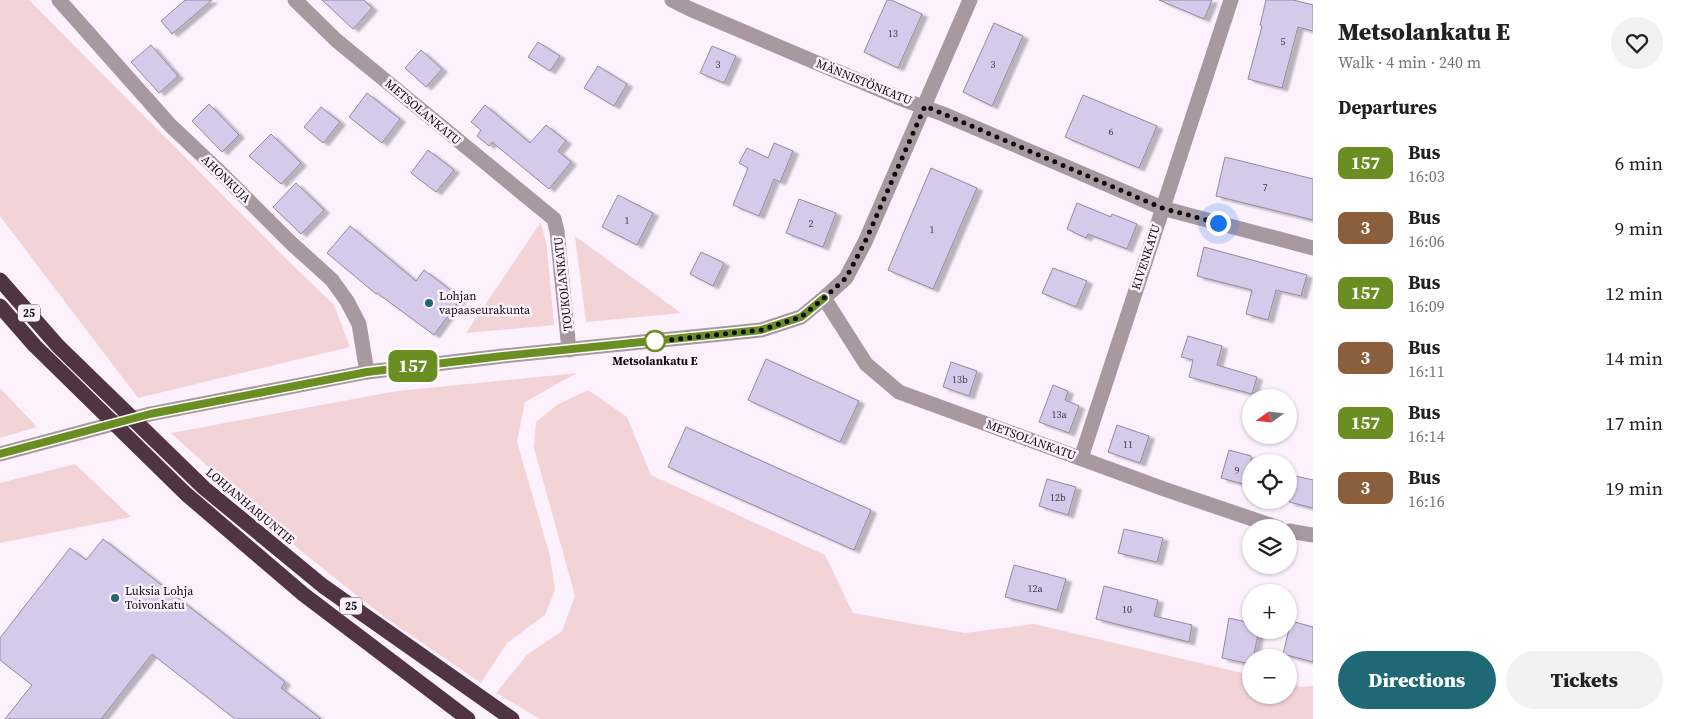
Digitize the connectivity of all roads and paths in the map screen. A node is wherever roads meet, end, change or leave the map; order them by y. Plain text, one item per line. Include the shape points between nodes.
1 (58, 0) edge
2 (295, 0) edge
3 (672, 0) edge
4 (970, 0) edge
5 (1231, 0) edge
6 (925, 106) junction
7 (1162, 208) junction
8 (554, 219) joint
9 (1313, 248) edge
10 (0, 280) edge
11 (824, 298) junction
12 (0, 306) edge
13 (569, 350) junction
14 (367, 372) junction
15 (0, 454) edge
16 (1081, 458) junction
17 (1252, 519) edge
18 (1297, 532) edge
19 (1313, 535) edge
20 (468, 719) edge
21 (512, 719) edge

1 - 14 street, AHONKUJA via 170,126 332,280 359,324
2 - 8 street, METSOLANKATU via 336,40
3 - 6 street, MÄNNISTÖNKATU
4 - 6 street
5 - 7 street, KIVENKATU
6 - 7 street, MÄNNISTÖNKATU
6 - 11 street via 846,278
7 - 9 street, MÄNNISTÖNKATU
7 - 16 street, KIVENKATU
8 - 13 street, TOUKOLANKATU
10 - 21 highway, LOHJANHARJUNTIE / 25 via 58,346 204,488 323,586
11 - 13 street via 801,317 761,330
11 - 16 street, METSOLANKATU via 866,364 899,392
12 - 20 highway, 25 via 36,346 186,494 303,594
13 - 14 street
14 - 15 street via 150,414
16 - 17 street, METSOLANKATU
18 - 19 street

